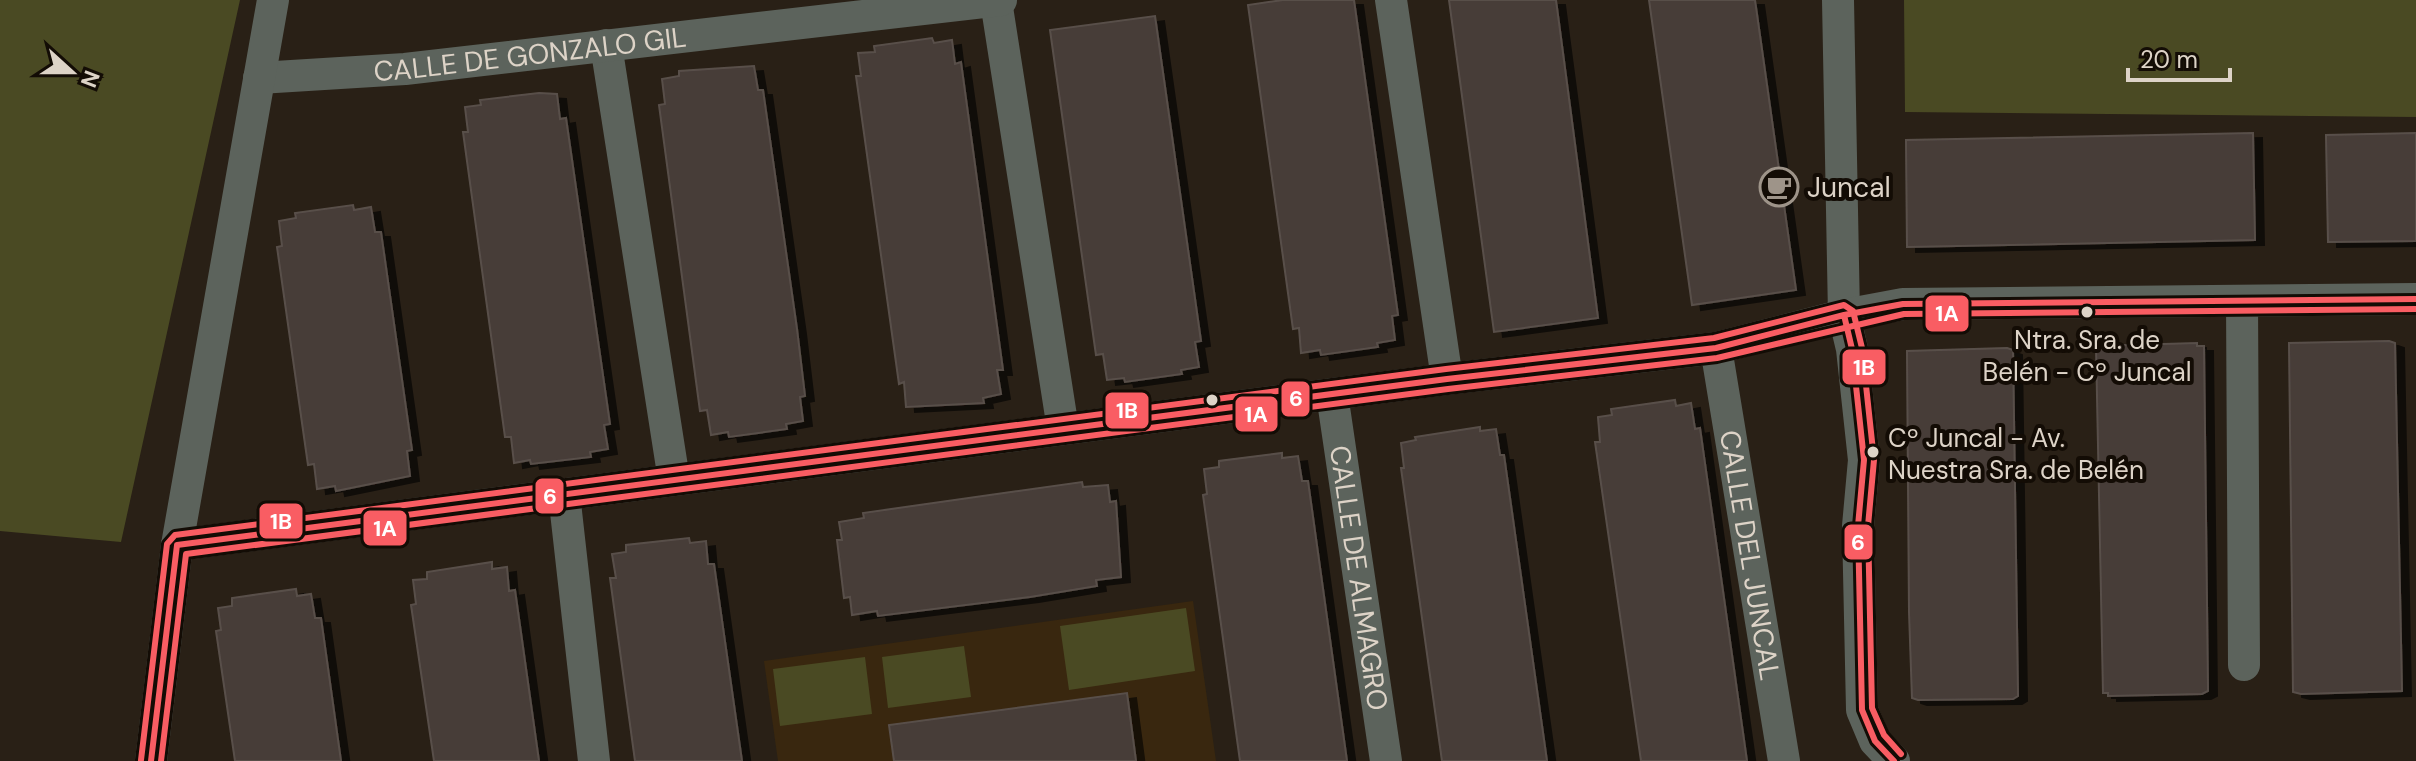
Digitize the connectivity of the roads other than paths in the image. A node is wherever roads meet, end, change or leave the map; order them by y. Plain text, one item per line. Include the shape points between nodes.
1 (273, 0) edge
2 (998, 0) edge
3 (1391, 0) edge
4 (1838, 0) edge
5 (606, 45) junction
6 (259, 78) junction
7 (2416, 299) edge
8 (2242, 301) junction
9 (1844, 315) junction
10 (1716, 348) junction
11 (1447, 379) junction
12 (1332, 394) junction
13 (1063, 429) junction
14 (674, 480) junction
15 (564, 494) junction
16 (177, 545) junction
17 (2244, 665) dead end
18 (151, 761) edge
19 (594, 761) edge
20 (1386, 761) edge
21 (1784, 761) edge
22 (1894, 761) edge

1 - 6 street
2 - 5 street, CALLE DE GONZALO GIL
2 - 13 street
3 - 11 street
4 - 9 street
5 - 6 street, CALLE DE GONZALO GIL via 405,69
5 - 14 street
6 - 16 street
7 - 8 street
8 - 9 street via 1903,304
8 - 17 street
9 - 10 street
9 - 22 street via 1864,460 1858,526 1862,710 1875,741
10 - 11 street
10 - 21 street, CALLE DEL JUNCAL
11 - 12 street
12 - 13 street
12 - 20 street, CALLE DE ALMAGRO
13 - 14 street
14 - 15 street
15 - 16 street
15 - 19 street
16 - 18 street

